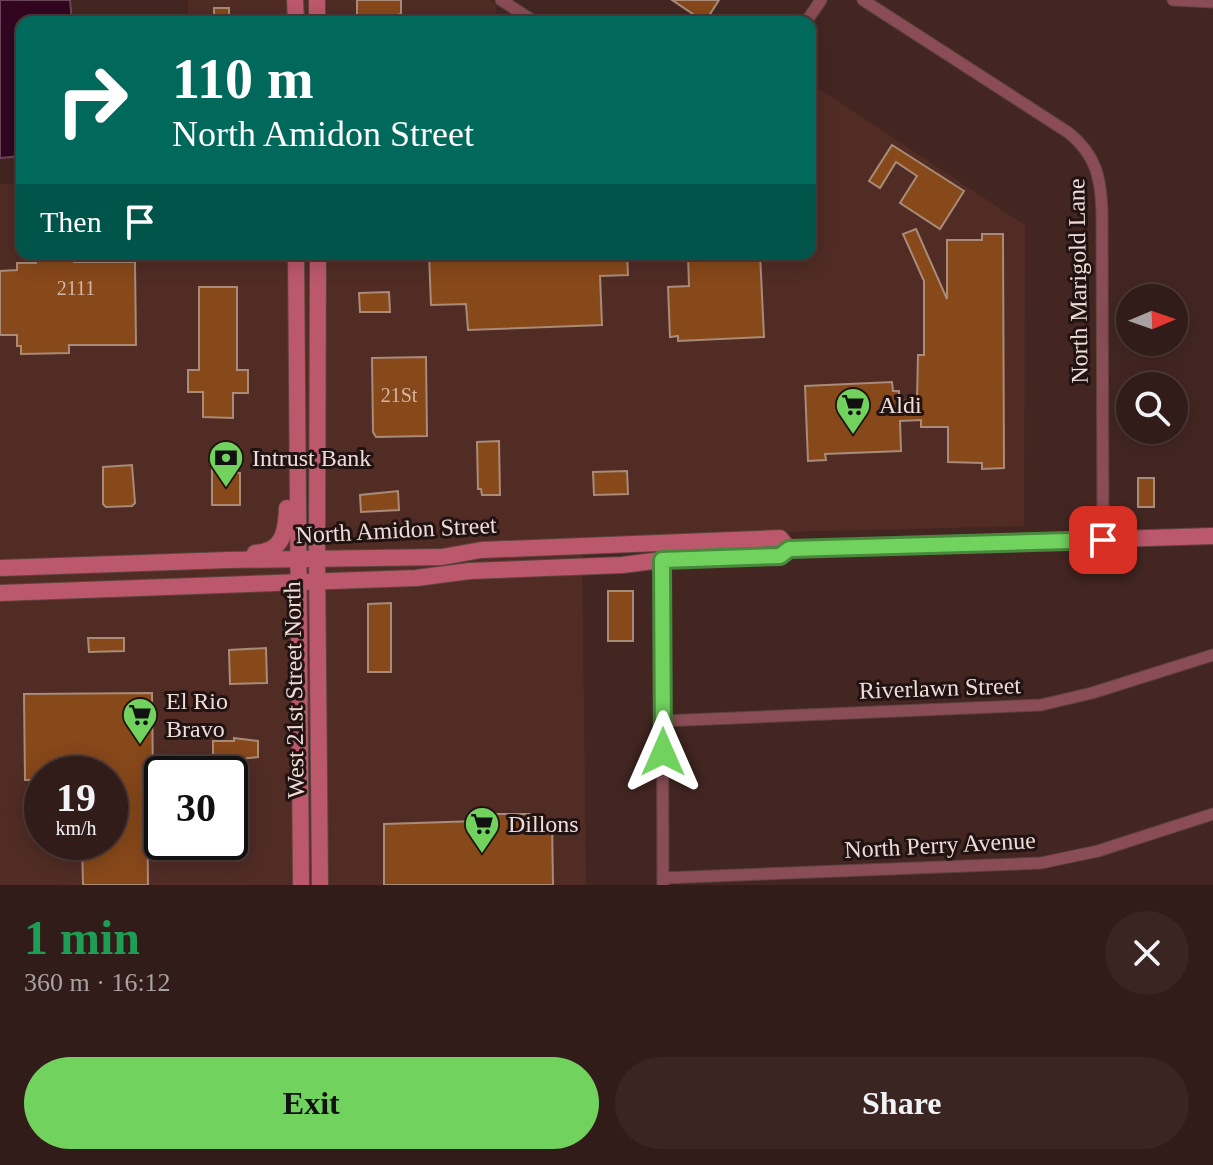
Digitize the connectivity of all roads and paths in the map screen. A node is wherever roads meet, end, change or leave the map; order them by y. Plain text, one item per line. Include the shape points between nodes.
1 (501, 0) edge
2 (863, 0) edge
3 (1173, 0) edge
4 (1213, 2) edge
5 (526, 16) edge
6 (296, 260) edge
7 (318, 260) edge
8 (296, 365) junction
9 (1213, 536) edge
10 (1103, 540) junction
11 (789, 549) junction
12 (298, 559) junction
13 (317, 559) junction
14 (228, 560) junction
15 (662, 560) junction
16 (0, 568) edge
17 (317, 581) junction
18 (298, 582) junction
19 (0, 593) edge
20 (1213, 655) edge
21 (663, 721) junction
22 (1213, 814) edge
23 (663, 881) edge
24 (301, 885) edge
25 (320, 885) edge

1 - 5 street
2 - 10 street, North Marigold Lane via 1069,133 1096,164 1102,190
3 - 4 street
6 - 8 main road, West 21st Street North
7 - 13 main road, West 21st Street North
8 - 12 main road, West 21st Street North
8 - 14 main road via 287,389 287,530 265,553 235,554
9 - 10 main road, North Amidon Street
10 - 11 main road, North Amidon Street
11 - 13 main road, North Amidon Street via 780,538
11 - 15 main road, North Amidon Street via 780,556
12 - 13 main road, North Amidon Street
12 - 14 main road, North Amidon Street
12 - 18 main road, West 21st Street North
13 - 17 main road, West 21st Street North
14 - 16 main road, North Amidon Street
15 - 17 main road, North Amidon Street
15 - 21 street
17 - 18 main road, North Amidon Street
17 - 25 main road, West 21st Street North
18 - 19 main road, North Amidon Street
18 - 24 main road, West 21st Street North
20 - 21 street, Riverlawn Street via 1041,705
21 - 23 street
22 - 23 street, North Perry Avenue via 1098,851 1041,863

